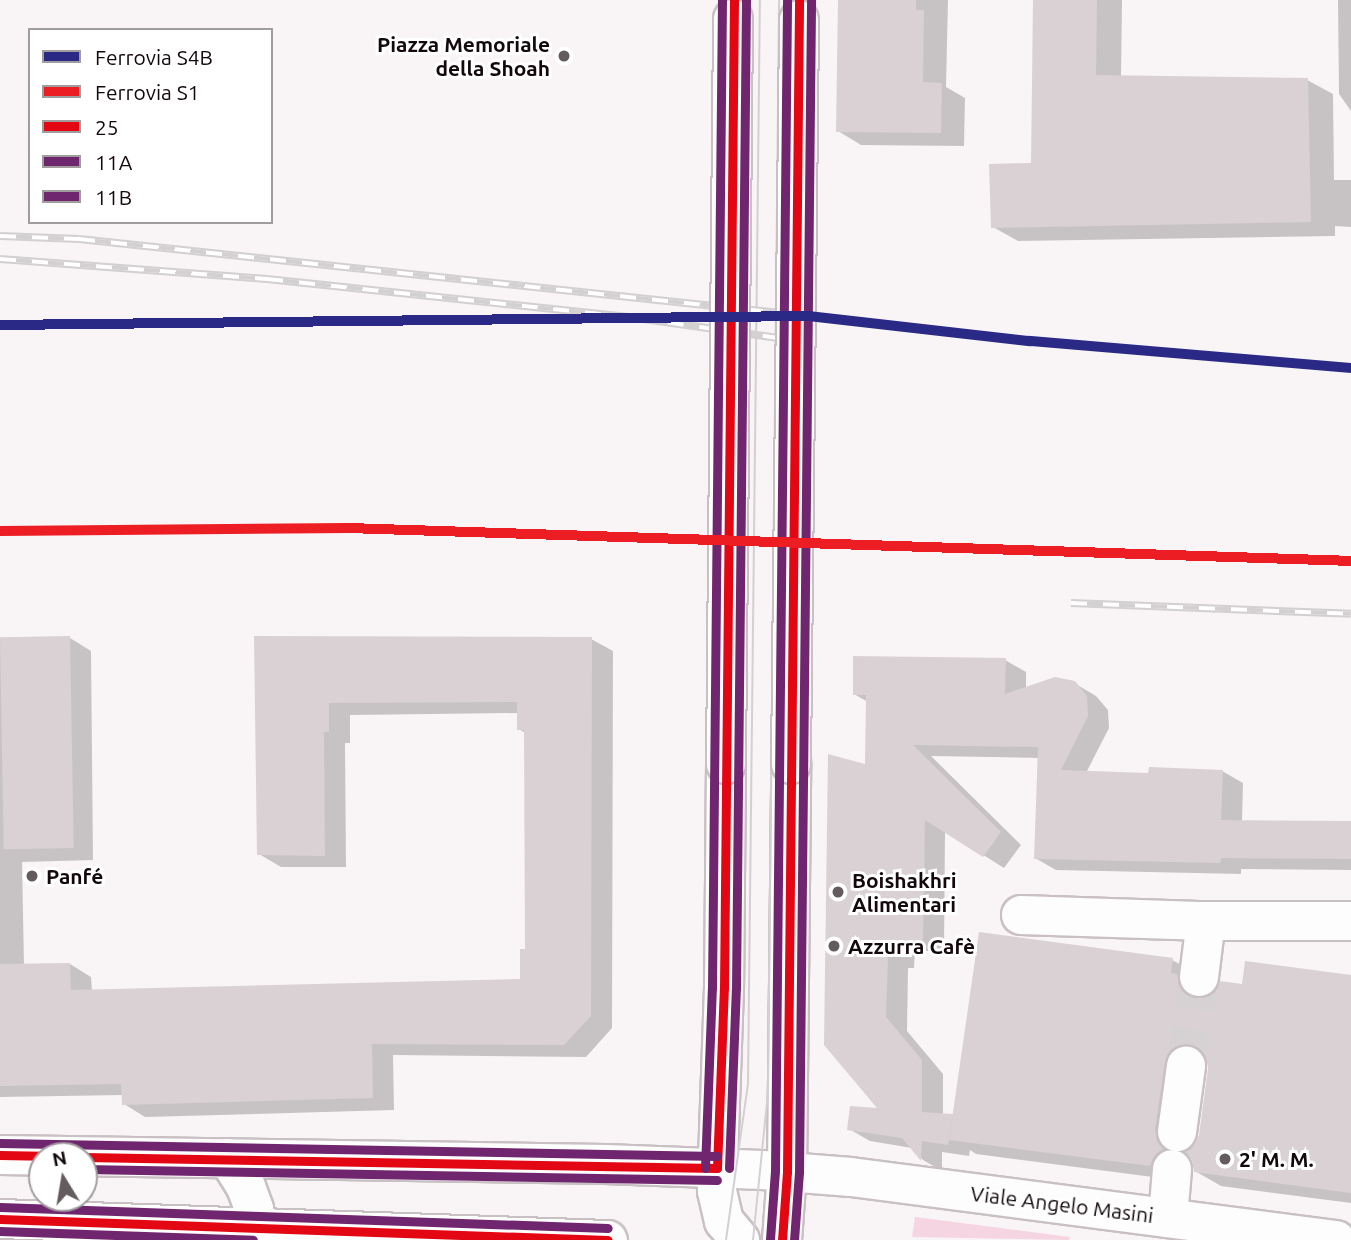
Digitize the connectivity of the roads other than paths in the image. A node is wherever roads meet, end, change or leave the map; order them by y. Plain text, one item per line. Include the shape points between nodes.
1 (733, 10) edge
2 (799, 10) edge
3 (1021, 915) dead end
4 (1206, 921) junction
5 (1351, 921) edge
6 (1199, 977) tunnel mouth
7 (1186, 1066) tunnel mouth
8 (0, 1154) edge
9 (228, 1157) junction
10 (717, 1168) junction
11 (787, 1172) junction
12 (1168, 1218) junction
13 (0, 1219) edge
14 (165, 1233) edge
15 (258, 1234) edge
16 (509, 1238) edge
17 (608, 1240) edge
18 (740, 1240) edge
19 (782, 1240) edge
20 (1336, 1240) edge

1 - 10 main road, bridge via 724,988
2 - 11 main road, bridge
3 - 4 main road
4 - 5 main road
4 - 6 main road
7 - 12 main road
8 - 9 main road, Viale Angelo Masini
9 - 10 main road, Viale Angelo Masini
9 - 15 main road via 246,1187
10 - 11 main road, Viale Angelo Masini
10 - 18 main road via 721,1213
11 - 12 main road, Viale Angelo Masini
11 - 19 main road
12 - 20 main road, Viale Angelo Masini
13 - 14 main road
14 - 15 main road
15 - 16 main road
16 - 17 main road

